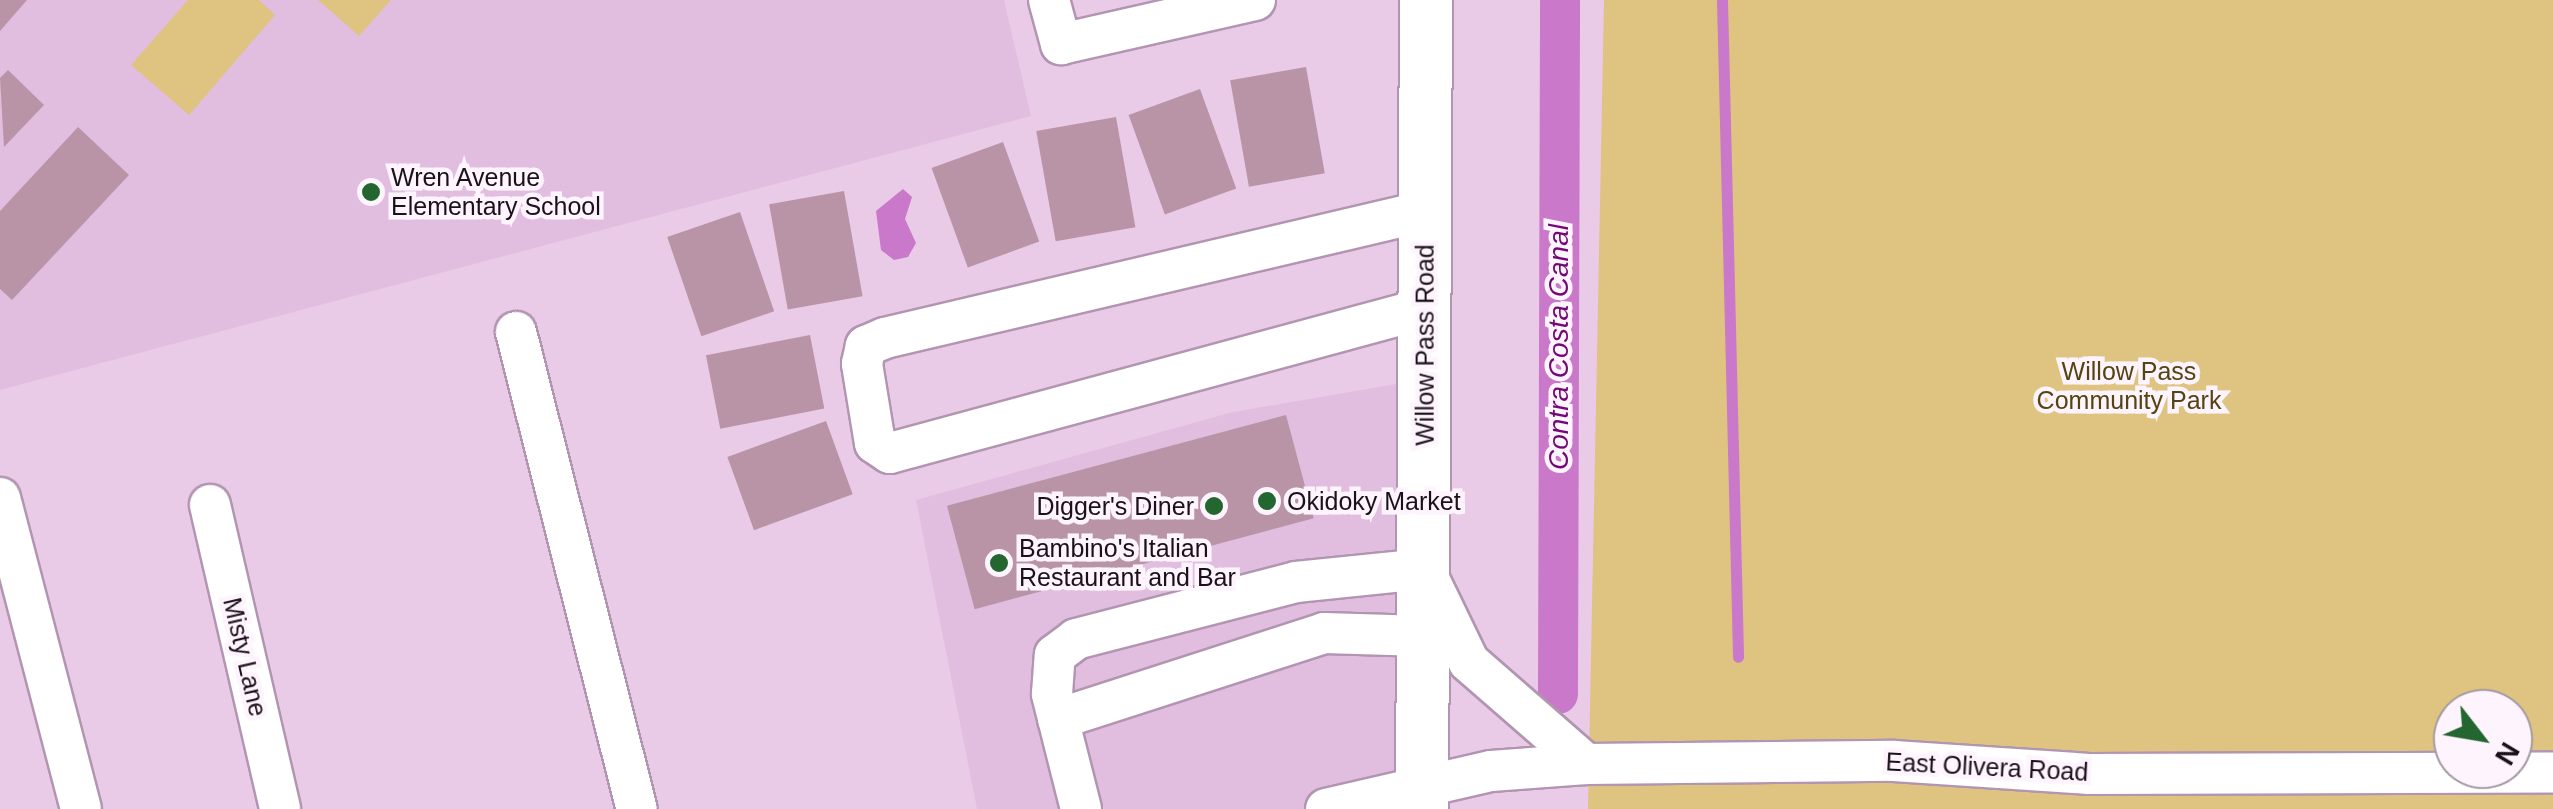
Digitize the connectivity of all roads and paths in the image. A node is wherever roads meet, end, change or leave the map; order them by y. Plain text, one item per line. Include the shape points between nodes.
1 (1049, 0) edge
2 (1255, 0) edge
3 (1426, 0) edge
4 (1426, 210) junction
5 (1426, 308) junction
6 (516, 332) dead end
7 (0, 498) edge
8 (210, 505) dead end
9 (1424, 570) junction
10 (1424, 636) junction
11 (1058, 718) junction
12 (1586, 764) junction
13 (2553, 772) edge
14 (1422, 797) edge
15 (81, 809) edge
16 (280, 809) edge
17 (637, 809) edge
18 (1081, 809) edge
19 (1326, 809) edge

1 - 2 street via 1061,44
3 - 4 main road, Willow Pass Road
4 - 5 main road, Willow Pass Road
4 - 5 street via 884,338 866,346 862,364 876,444 890,453
5 - 9 main road, Willow Pass Road
6 - 17 street
7 - 15 street
8 - 16 street, Misty Lane
9 - 10 main road, Willow Pass Road
9 - 11 street via 1296,582 1076,638 1055,655
9 - 12 street via 1468,662
10 - 11 street via 1308,638
10 - 14 main road, Willow Pass Road
11 - 18 street
12 - 13 street, East Olivera Road via 1894,761 2089,774
12 - 14 street, East Olivera Road
14 - 19 street, East Olivera Road

